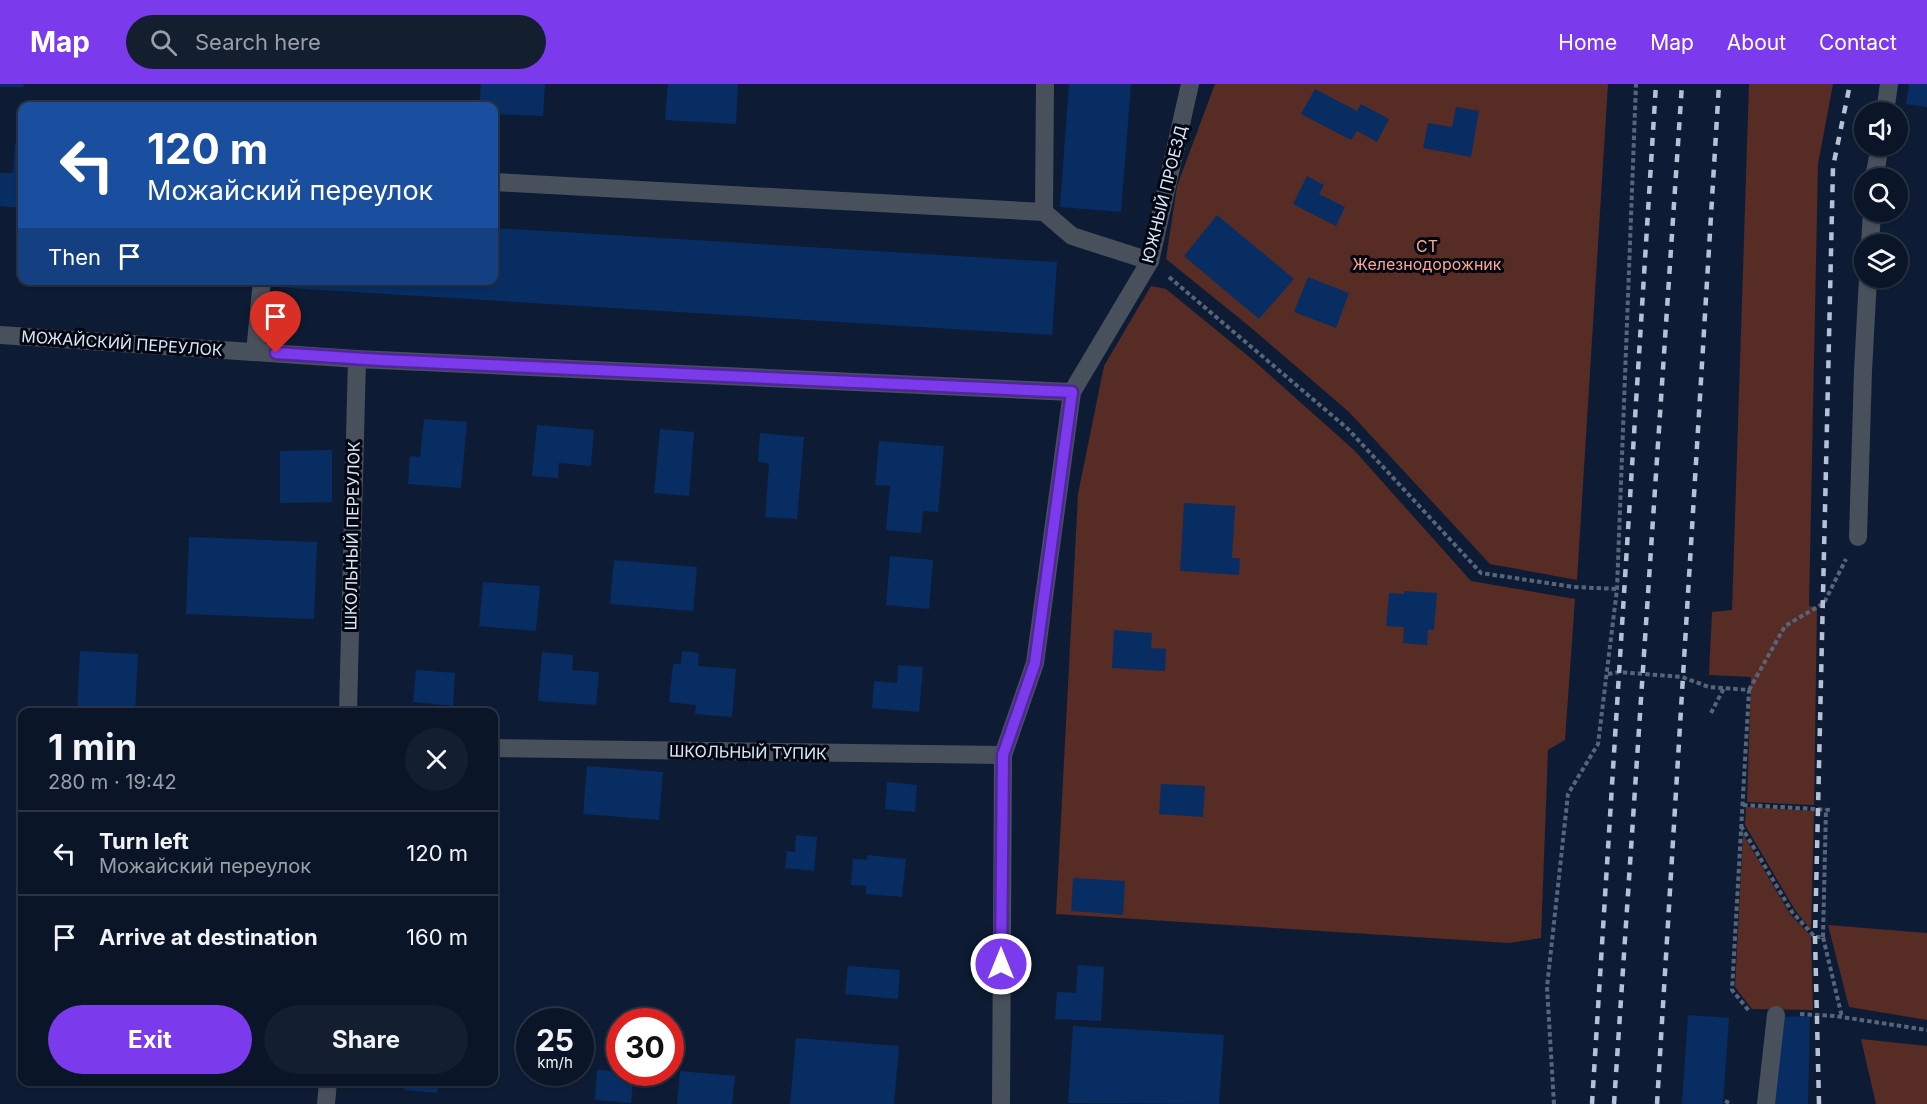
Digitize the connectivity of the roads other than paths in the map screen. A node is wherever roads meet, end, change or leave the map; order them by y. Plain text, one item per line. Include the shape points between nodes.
1 (1045, 84) edge
2 (1190, 84) edge
3 (1890, 84) edge
4 (1887, 102) edge
5 (498, 182) edge
6 (1044, 212) junction
7 (1150, 261) junction
8 (262, 285) edge
9 (1867, 288) edge
10 (0, 335) edge
11 (255, 352) junction
12 (357, 359) junction
13 (1072, 392) junction
14 (1857, 537) road end
15 (348, 708) edge
16 (498, 748) edge
17 (1003, 755) junction
18 (1776, 1015) dead end
19 (328, 1086) edge
20 (326, 1104) edge
21 (1000, 1104) edge
22 (1766, 1104) edge

1 - 6 street
2 - 7 street, ЮЖНЫЙ ПРОЕЗД
3 - 4 street
5 - 6 street
6 - 7 street via 1072,236
7 - 13 street, ЮЖНЫЙ ПРОЕЗД
8 - 11 street
9 - 14 street
10 - 11 street, МОЖАЙСКИЙ ПЕРЕУЛОК
11 - 12 street, МОЖАЙСКИЙ ПЕРЕУЛОК
12 - 13 street, МОЖАЙСКИЙ ПЕРЕУЛОК
12 - 15 street, ШКОЛЬНЫЙ ПЕРЕУЛОК
13 - 17 street, ЮЖНЫЙ ПРОЕЗД via 1035,663
16 - 17 street, ШКОЛЬНЫЙ ТУПИК
17 - 21 street, ЮЖНЫЙ ПРОЕЗД
18 - 22 street
19 - 20 street

